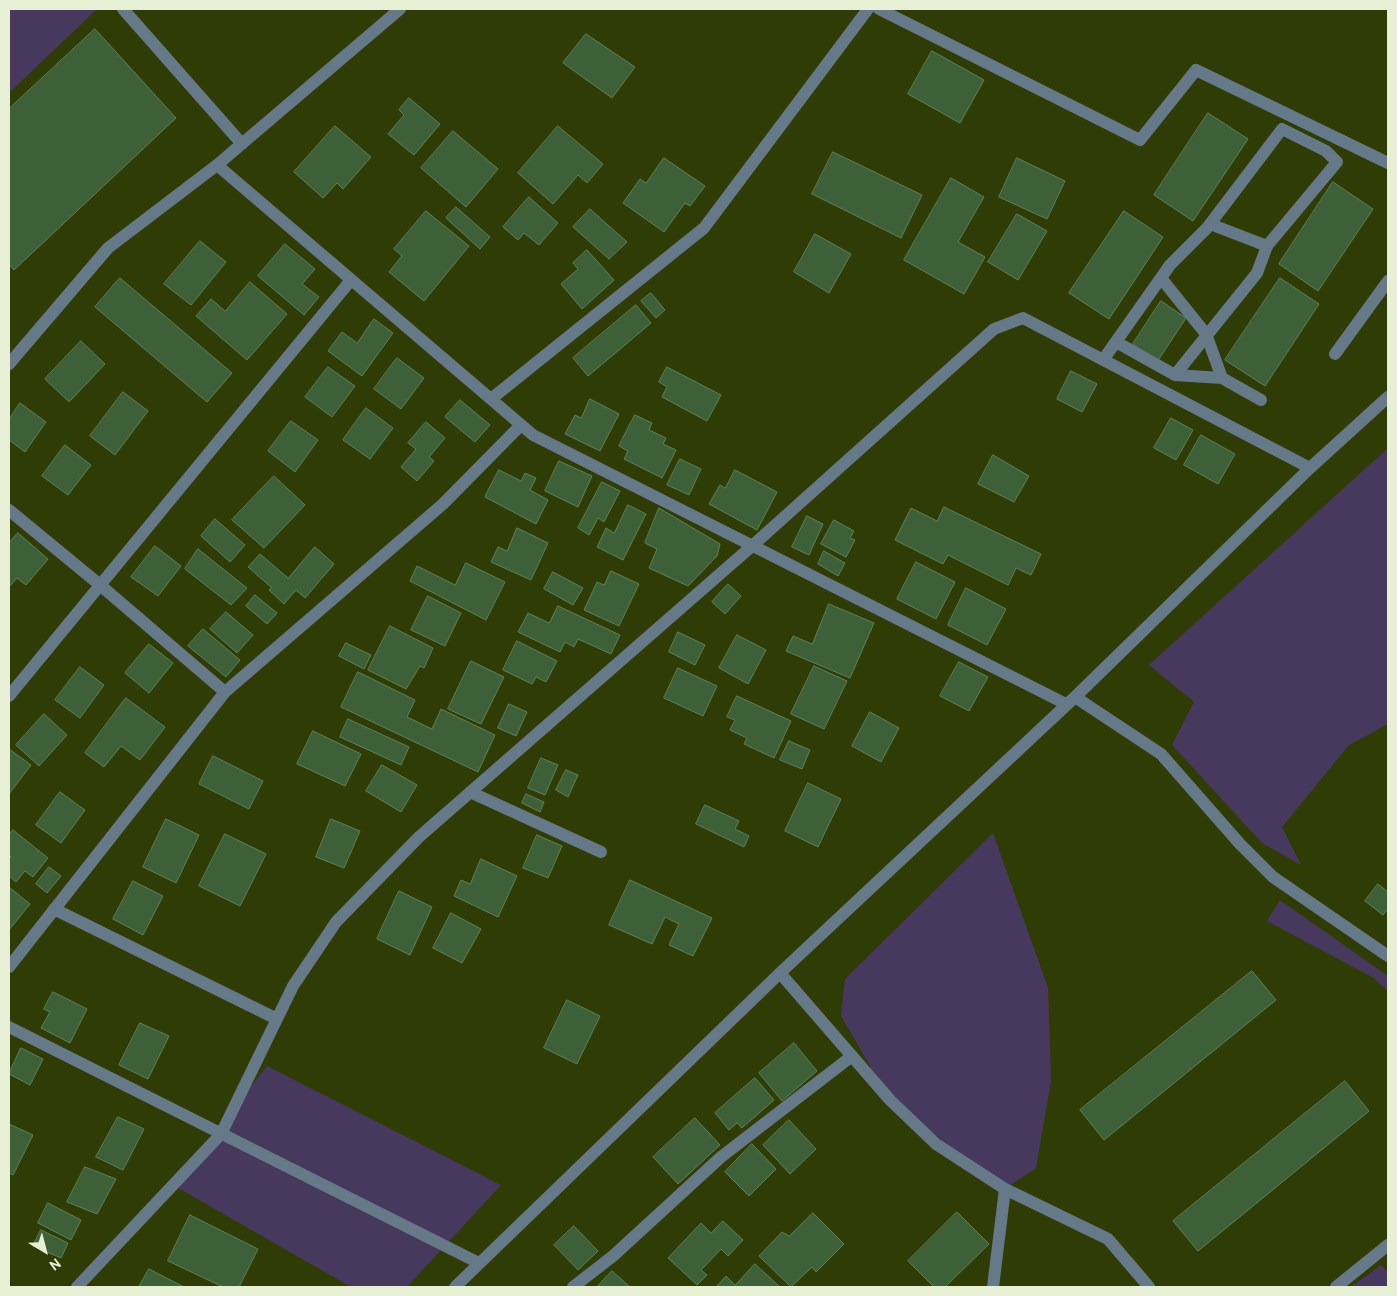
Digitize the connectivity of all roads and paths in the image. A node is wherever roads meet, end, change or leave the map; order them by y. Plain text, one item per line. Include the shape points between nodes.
1 (123, 9) edge
2 (400, 9) edge
3 (868, 9) edge
4 (879, 9) edge
5 (242, 144) junction
6 (1387, 160) edge
7 (217, 165) junction
8 (1210, 224) junction
9 (1267, 246) junction
10 (1161, 278) junction
11 (351, 280) junction
12 (1388, 282) edge
13 (1206, 334) junction
14 (1116, 342) junction
15 (1334, 354) dead end
16 (1103, 360) junction
17 (9, 364) edge
18 (1175, 375) junction
19 (1222, 378) junction
20 (1388, 397) edge
21 (492, 400) junction
22 (1261, 400) dead end
23 (521, 425) junction
24 (1310, 468) junction
25 (9, 510) edge
26 (752, 546) junction
27 (100, 585) junction
28 (225, 692) junction
29 (9, 696) edge
30 (1071, 701) junction
31 (470, 792) junction
32 (601, 852) dead end
33 (54, 909) junction
34 (1388, 956) edge
35 (9, 967) edge
36 (780, 973) junction
37 (277, 1019) junction
38 (9, 1027) edge
39 (852, 1056) junction
40 (222, 1134) junction
41 (1005, 1189) junction
42 (1388, 1245) edge
43 (479, 1264) junction
44 (77, 1287) edge
45 (455, 1287) edge
46 (573, 1287) edge
47 (993, 1287) edge
48 (1149, 1287) edge
49 (1336, 1287) edge

1 - 5 street
2 - 5 street
3 - 21 street via 704,228
4 - 6 street via 1140,140 1196,70
5 - 7 street
7 - 11 street
7 - 17 street via 108,248
8 - 9 street
8 - 9 street via 1282,129 1326,151 1337,162
8 - 10 street
9 - 13 street via 1257,273
10 - 13 street
10 - 14 street
11 - 21 street
11 - 27 street
12 - 15 street
13 - 18 street
13 - 19 street
14 - 16 street
14 - 18 street
16 - 24 street
16 - 26 street via 1023,318 994,329
18 - 19 street
19 - 22 street
20 - 24 street
21 - 23 street
23 - 26 street via 533,435
23 - 28 street via 443,504
24 - 30 street
25 - 27 street
26 - 30 street
26 - 31 street
27 - 28 street
27 - 29 street
28 - 33 street
30 - 34 street via 1161,754 1272,877
30 - 36 street
31 - 32 street
31 - 37 street via 419,837 336,922 293,986
33 - 35 street
33 - 37 street
36 - 39 street
36 - 43 street
37 - 40 street
38 - 40 street
39 - 41 street via 890,1100 936,1144
39 - 46 street via 721,1157 613,1256
40 - 43 street
40 - 44 street
41 - 47 street
41 - 48 street via 1108,1239
42 - 49 street
43 - 45 street

